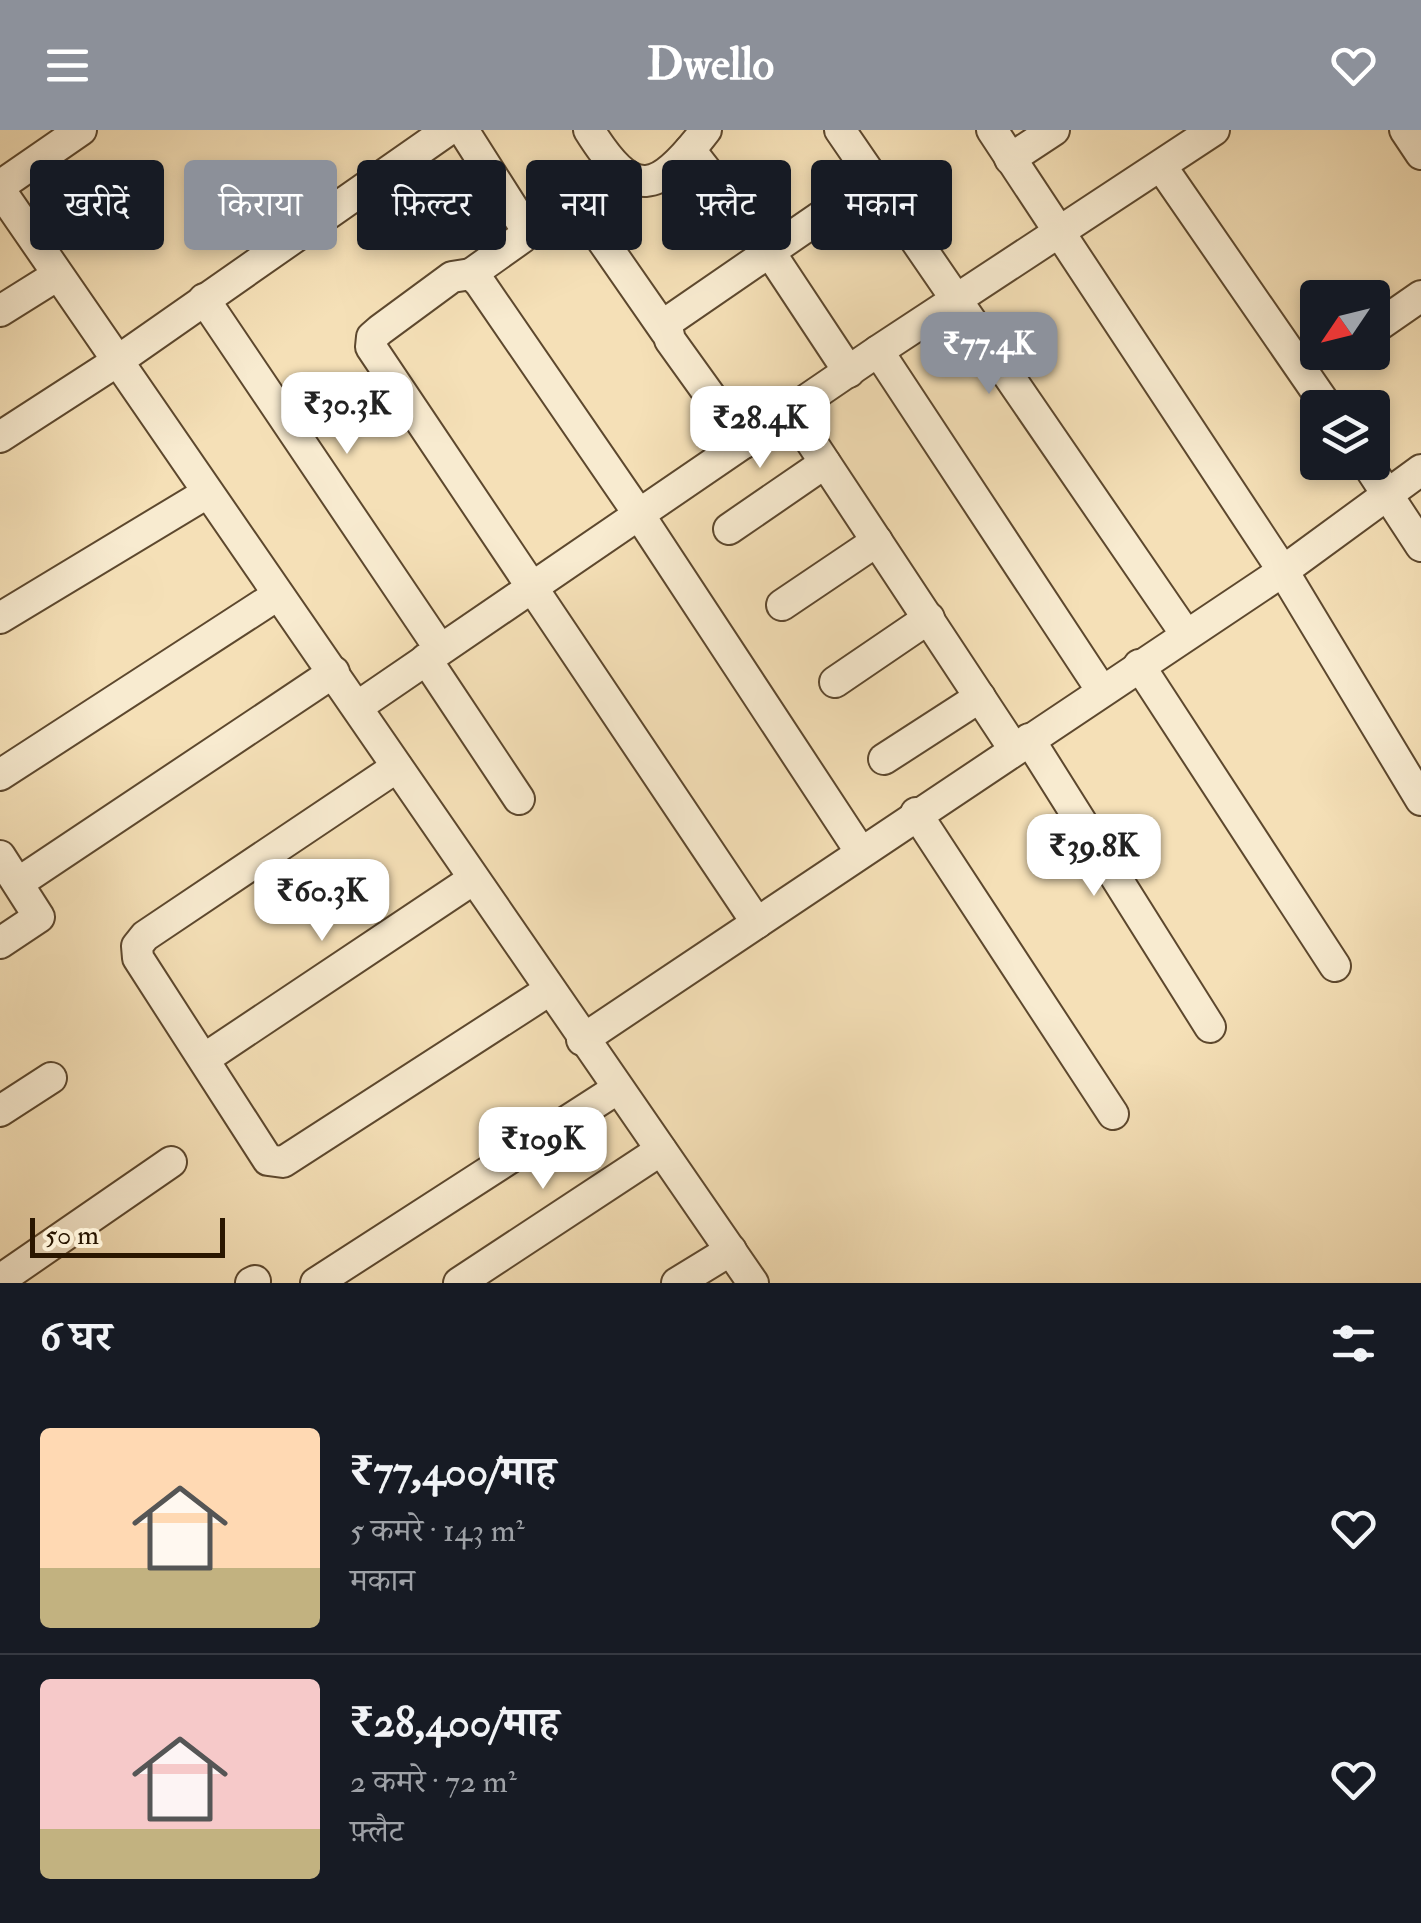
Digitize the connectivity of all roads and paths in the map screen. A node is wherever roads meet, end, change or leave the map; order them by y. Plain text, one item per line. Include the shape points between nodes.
1 (81, 130) edge
2 (446, 130) edge
3 (464, 130) edge
4 (588, 130) edge
5 (840, 130) edge
6 (992, 130) edge
7 (1054, 130) edge
8 (1214, 130) edge
9 (1405, 130) edge
10 (687, 144) edge
11 (1421, 154) edge
12 (1010, 159) junction
13 (608, 160) edge
14 (860, 160) edge
15 (1161, 166) junction
16 (642, 179) edge
17 (0, 188) edge
18 (811, 223) edge
19 (1058, 231) junction
20 (609, 250) edge
21 (924, 250) edge
22 (769, 251) junction
23 (472, 274) junction
24 (56, 276) junction
25 (1421, 296) edge
26 (204, 299) junction
27 (959, 300) junction
28 (0, 311) edge
29 (1390, 318) edge
30 (666, 332) junction
31 (878, 352) junction
32 (116, 362) junction
33 (849, 372) junction
34 (1316, 390) edge
35 (792, 411) junction
36 (0, 437) edge
37 (744, 443) junction
38 (826, 462) junction
39 (1421, 470) edge
40 (1378, 480) edge
41 (207, 492) junction
42 (1388, 494) junction
43 (638, 513) junction
44 (729, 529) dead end
45 (878, 541) junction
46 (1421, 546) edge
47 (1283, 571) junction
48 (532, 586) junction
49 (276, 596) junction
50 (782, 606) dead end
51 (0, 618) edge
52 (929, 618) junction
53 (1184, 633) junction
54 (433, 654) junction
55 (1139, 665) junction
56 (334, 672) junction
57 (834, 682) dead end
58 (1102, 691) junction
59 (980, 697) junction
60 (357, 707) junction
61 (1022, 744) junction
62 (884, 759) dead end
63 (397, 767) junction
64 (0, 775) edge
65 (519, 798) dead end
66 (1421, 800) edge
67 (916, 813) junction
68 (860, 851) junction
69 (0, 856) edge
70 (472, 880) junction
71 (18, 884) junction
72 (757, 923) junction
73 (0, 943) edge
74 (1335, 966) dead end
75 (548, 991) junction
76 (1210, 1027) dead end
77 (582, 1040) junction
78 (204, 1059) junction
79 (51, 1078) dead end
80 (617, 1089) junction
81 (0, 1111) edge
82 (1113, 1114) dead end
83 (661, 1150) junction
84 (171, 1162) dead end
85 (731, 1250) junction
86 (0, 1280) edge
87 (316, 1283) edge
88 (459, 1283) edge
89 (677, 1283) edge
90 (753, 1283) edge

1 - 17 street
2 - 26 street
3 - 23 street via 526,229
4 - 13 street
5 - 14 street
6 - 12 street
7 - 12 street
8 - 15 street
9 - 11 street
10 - 16 street
10 - 22 street
12 - 19 street
15 - 19 street
15 - 34 street
17 - 24 street
18 - 22 street
19 - 27 street
19 - 47 street
20 - 30 street
21 - 27 street
22 - 30 street via 675,315
22 - 33 street
23 - 43 street
23 - 48 street via 452,277 380,330 371,347
24 - 28 street
24 - 32 street
25 - 29 street
26 - 32 street
26 - 54 street
27 - 31 street
27 - 53 street
30 - 37 street
31 - 33 street
31 - 58 street
32 - 36 street
32 - 41 street
33 - 35 street
35 - 37 street
35 - 38 street
37 - 43 street
38 - 44 street
38 - 45 street
39 - 42 street
40 - 42 street
41 - 49 street
41 - 51 street
42 - 46 street
42 - 47 street
43 - 48 street
43 - 68 street
45 - 50 street
45 - 52 street
47 - 53 street
47 - 66 street
48 - 54 street
48 - 72 street
49 - 56 street
49 - 64 street
52 - 57 street
52 - 59 street
53 - 55 street
54 - 60 street
54 - 65 street
55 - 58 street
55 - 74 street
56 - 60 street
56 - 71 street
58 - 61 street
59 - 61 street
59 - 62 street
60 - 63 street
61 - 67 street
61 - 76 street
63 - 70 street
63 - 78 street via 137,946 138,958
67 - 68 street
67 - 82 street
68 - 72 street
69 - 71 street
70 - 75 street
70 - 78 street
71 - 73 street via 39,917
72 - 77 street
75 - 77 street
75 - 78 street via 275,1164
77 - 80 street
79 - 81 street
80 - 83 street
80 - 87 street
83 - 85 street
83 - 88 street
84 - 86 street
85 - 89 street
85 - 90 street

